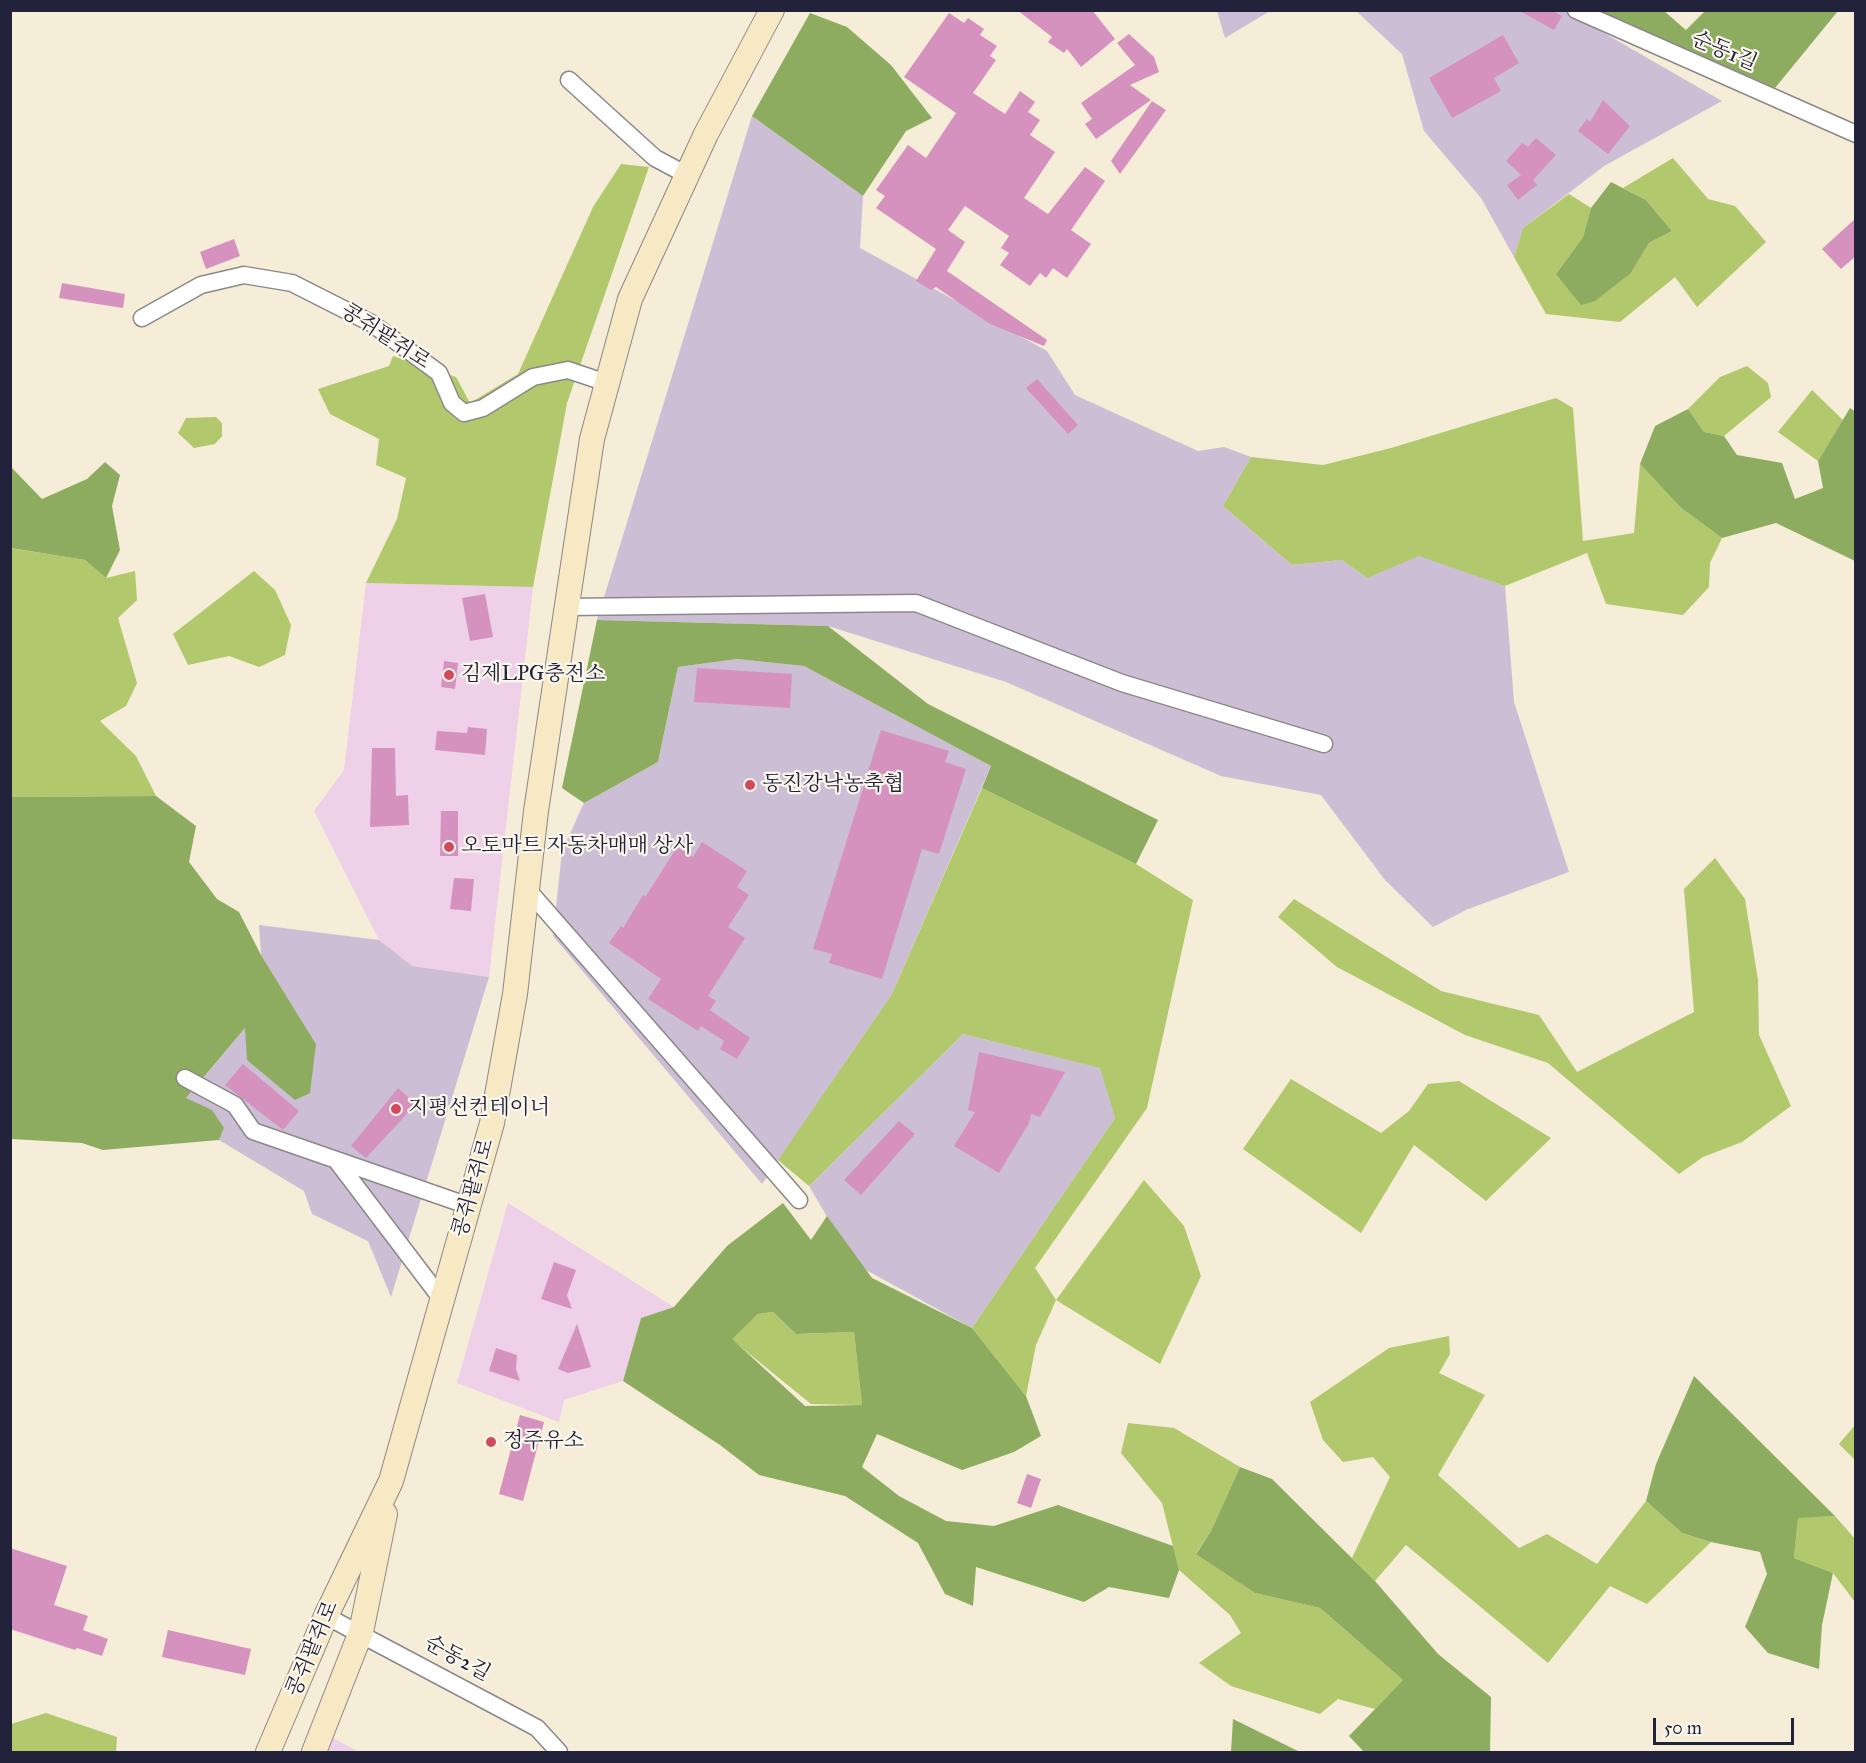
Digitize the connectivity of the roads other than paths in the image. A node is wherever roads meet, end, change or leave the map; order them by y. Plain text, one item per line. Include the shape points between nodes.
1 (772, 10) edge
2 (1576, 10) edge
3 (569, 80) dead end
4 (1856, 134) edge
5 (687, 175) junction
6 (142, 318) dead end
7 (607, 383) junction
8 (566, 607) junction
9 (1324, 744) dead end
10 (528, 890) junction
11 (184, 1078) dead end
12 (336, 1160) junction
13 (799, 1200) dead end
14 (469, 1206) junction
15 (443, 1301) junction
16 (391, 1481) junction
17 (326, 1616) junction
18 (361, 1632) junction
19 (268, 1752) edge
20 (314, 1752) edge
21 (559, 1752) edge

1 - 5 main road, 콩쥐팥쥐로
2 - 4 street, 순동1길
3 - 5 street via 655,158
5 - 7 main road, 콩쥐팥쥐로 via 630,299
6 - 7 street, 콩쥐팥쥐로 via 201,285 244,275 292,283 371,323 439,373 452,403 464,412 483,408 533,377 568,370
7 - 8 main road, 콩쥐팥쥐로 via 592,439
8 - 9 street via 916,603 1122,683
8 - 10 main road, 콩쥐팥쥐로
10 - 13 street
10 - 14 main road, 콩쥐팥쥐로 via 515,994 492,1123
11 - 12 street via 235,1105 253,1131
12 - 14 street
12 - 15 street
14 - 15 main road, 콩쥐팥쥐로
15 - 16 main road, 콩쥐팥쥐로
16 - 17 main road, 콩쥐팥쥐로
16 - 18 main road, 콩쥐팥쥐로
17 - 18 street, 순동2길
17 - 19 main road, 콩쥐팥쥐로
18 - 20 main road, 콩쥐팥쥐로
18 - 21 street, 순동2길 via 537,1728

